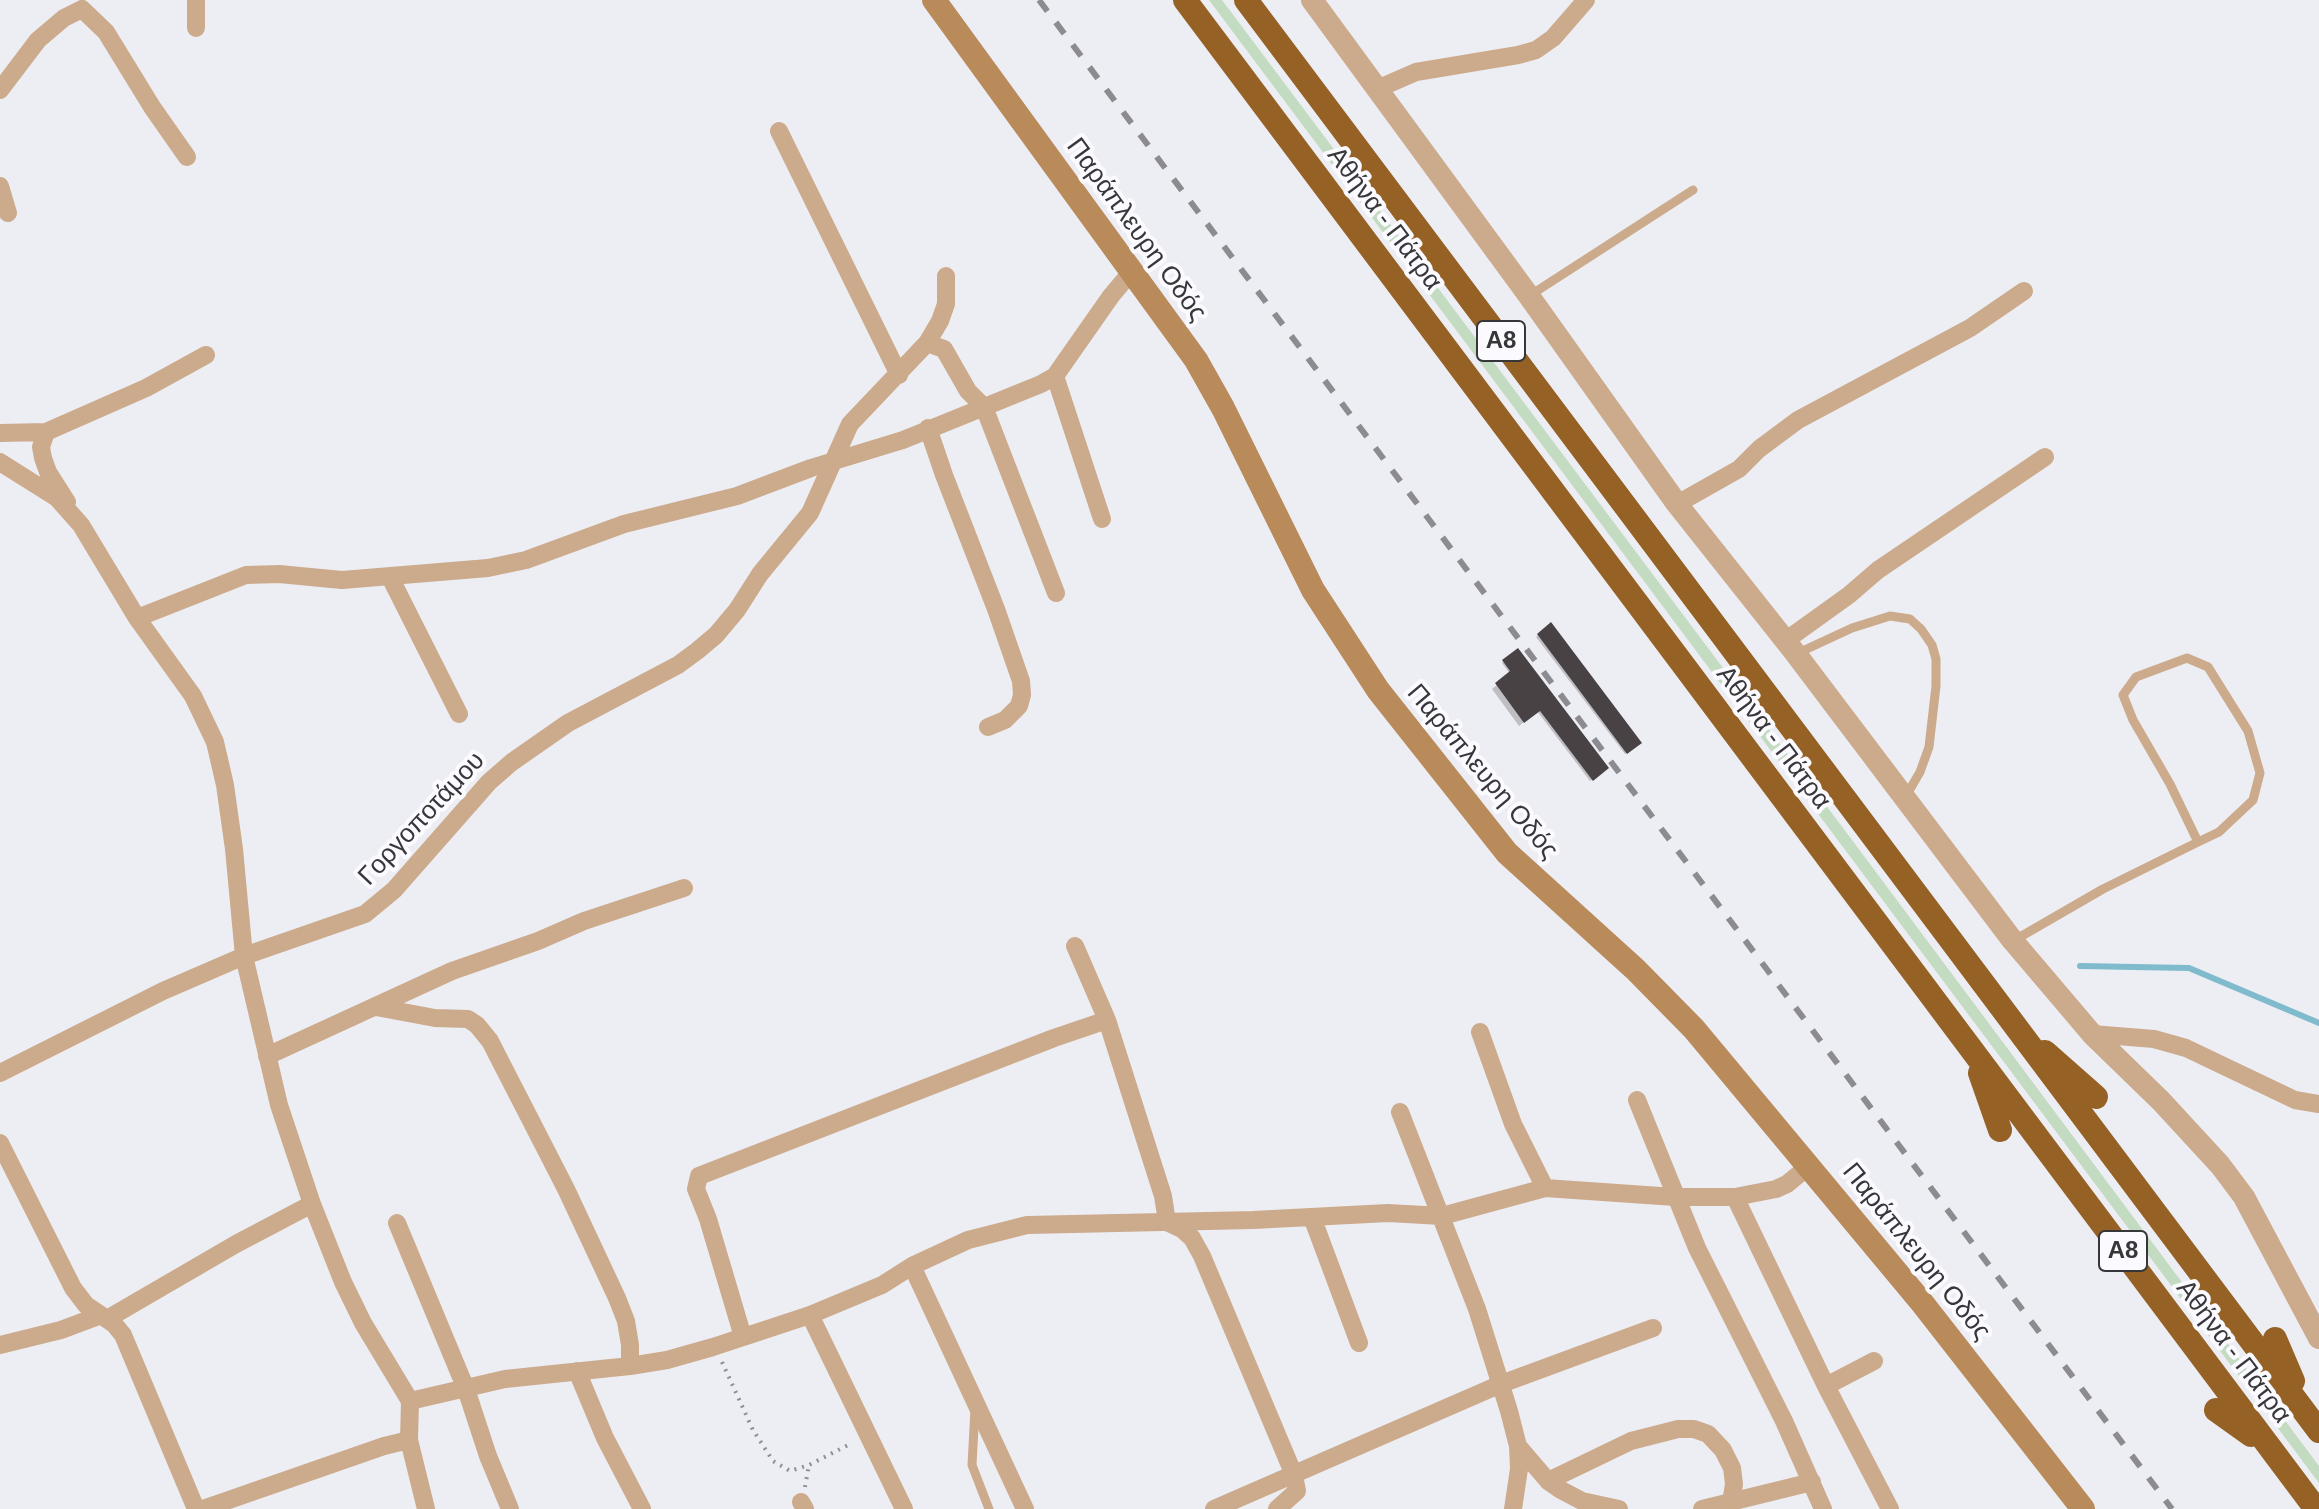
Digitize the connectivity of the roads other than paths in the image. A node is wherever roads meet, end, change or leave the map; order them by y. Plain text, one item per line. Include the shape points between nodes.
1 (196, 0) edge
2 (934, 0) edge
3 (1185, 0) edge
4 (1246, 0) edge
5 (1312, 0) edge
6 (1586, 0) edge
7 (86, 4) edge
8 (196, 28) dead end
9 (1377, 89) junction
10 (0, 90) edge
11 (779, 131) dead end
12 (187, 157) dead end
13 (0, 186) edge
14 (1693, 190) dead end
15 (8, 213) dead end
16 (1132, 271) junction
17 (946, 276) dead end
18 (2024, 291) dead end
19 (1529, 296) junction
20 (927, 343) junction
21 (206, 355) dead end
22 (899, 375) junction
23 (1055, 376) junction
24 (984, 407) junction
25 (928, 428) junction
26 (46, 432) junction
27 (0, 433) edge
28 (2045, 457) dead end
29 (835, 461) junction
30 (0, 462) edge
31 (1677, 504) junction
32 (1102, 519) dead end
33 (81, 525) junction
34 (390, 577) junction
35 (1056, 593) dead end
36 (137, 618) junction
37 (1791, 647) junction
38 (459, 714) dead end
39 (988, 727) dead end
40 (1904, 799) junction
41 (2198, 842) junction
42 (684, 888) dead end
43 (2013, 941) junction
44 (1075, 946) dead end
45 (244, 956) junction
46 (376, 1007) junction
47 (1107, 1020) junction
48 (2018, 1030) junction
49 (1480, 1032) dead end
50 (2092, 1034) junction
51 (1973, 1052) junction
52 (267, 1056) junction
53 (0, 1073) edge
54 (2096, 1097) dead end
55 (1637, 1100) dead end
56 (2319, 1104) edge
57 (1400, 1112) dead end
58 (2000, 1130) dead end
59 (0, 1143) edge
60 (1810, 1165) junction
61 (1545, 1188) junction
62 (1675, 1197) junction
63 (1735, 1197) junction
64 (312, 1204) junction
65 (1442, 1216) junction
66 (1312, 1217) junction
67 (1167, 1222) junction
68 (397, 1223) dead end
69 (912, 1266) junction
70 (810, 1315) junction
71 (104, 1317) junction
72 (1653, 1328) dead end
73 (743, 1337) junction
74 (2319, 1338) edge
75 (2275, 1339) dead end
76 (1359, 1343) dead end
77 (0, 1345) edge
78 (1874, 1361) dead end
79 (630, 1366) junction
80 (577, 1371) junction
81 (1501, 1384) junction
82 (1826, 1386) junction
83 (466, 1389) junction
84 (410, 1401) junction
85 (975, 1402) junction
86 (2216, 1410) dead end
87 (2316, 1427) edge
88 (409, 1440) junction
89 (1518, 1446) junction
90 (2272, 1451) junction
91 (1294, 1475) junction
92 (1548, 1481) junction
93 (1812, 1482) junction
94 (1731, 1503) junction
95 (196, 1509) edge
96 (203, 1509) edge
97 (426, 1509) edge
98 (510, 1509) edge
99 (642, 1509) edge
100 (904, 1509) edge
101 (989, 1509) edge
102 (1025, 1509) edge
103 (1214, 1509) edge
104 (1277, 1509) edge
105 (1513, 1509) edge
106 (1618, 1509) edge
107 (1702, 1509) edge
108 (1823, 1509) edge
109 (1890, 1509) edge
110 (2083, 1509) edge
111 (2316, 1509) edge

1 - 8 street
2 - 16 main road, Παράπλευρη Οδός
3 - 51 highway, Αθήνα - Πάτρα / Α8
4 - 48 highway, Αθήνα - Πάτρα / Α8
5 - 9 street
6 - 9 street via 1536,50 1416,72
7 - 10 street via 38,40
7 - 12 street
9 - 19 street
11 - 22 street
13 - 15 street
14 - 19 lane
16 - 23 street
16 - 60 main road, Παράπλευρη Οδός via 1196,360 1313,590 1378,690 1507,853 1694,1029
17 - 20 street, Γοργοποτάμου via 946,304
18 - 31 street via 1970,328 1798,420 1739,469
19 - 31 street
20 - 22 street, Γοργοποτάμου
20 - 24 street via 944,349 968,391
21 - 26 street
22 - 29 street, Γοργοποτάμου via 850,424
23 - 24 street
23 - 32 street
24 - 25 street
24 - 35 street
25 - 29 street
25 - 39 street via 1021,681 1019,706
26 - 27 street
26 - 33 street via 41,447 48,472
28 - 37 street via 1923,538
29 - 34 street via 737,496 624,524 526,560
29 - 45 street, Γοργοποτάμου via 810,513 737,610 697,651 568,723 512,762 377,906 341,924
30 - 33 street via 57,498
31 - 37 street
33 - 36 street
34 - 36 street via 246,575
34 - 38 street
36 - 45 street via 193,696 215,742 234,849
37 - 40 street
37 - 40 lane via 1890,616 1910,619 1921,629 1936,659 1936,686 1929,747
40 - 43 street
41 - 41 lane via 2219,832 2253,800 2260,773 2248,731 2208,667 2187,658 2136,677 2123,695
41 - 43 lane
42 - 46 street via 481,959
43 - 50 street
44 - 47 street
45 - 52 street
45 - 53 street, Γοργοποτάμου
46 - 52 street
46 - 79 street via 468,1019 490,1041 617,1298 626,1321
47 - 67 street
47 - 73 street via 699,1176 696,1189
48 - 54 highway
48 - 87 highway, Αθήνα - Πάτρα / Α8
49 - 61 street via 1513,1124
50 - 56 street via 2154,1039 2186,1048 2295,1100
50 - 74 street via 2172,1112 2244,1197
51 - 58 highway
51 - 90 highway, Αθήνα - Πάτρα / Α8
52 - 64 street
55 - 62 street
57 - 65 street
59 - 71 street via 73,1288
60 - 63 street via 1776,1189
60 - 110 main road, Παράπλευρη Οδός
61 - 62 street
61 - 65 street
62 - 63 street
62 - 93 street
63 - 82 street
64 - 71 street
64 - 84 street via 363,1323
65 - 66 street
65 - 81 street
66 - 67 street
66 - 76 street
67 - 69 street via 1027,1225 968,1240
67 - 91 street via 1192,1238 1202,1256
68 - 83 street
69 - 70 street via 882,1285
69 - 85 street
70 - 73 street
70 - 100 street
71 - 77 street
71 - 95 street via 128,1345
72 - 81 street
73 - 79 street
75 - 87 highway
78 - 82 street
79 - 80 street
80 - 83 street
80 - 99 street
81 - 89 street
81 - 91 street
82 - 109 street
83 - 84 street
83 - 98 street
84 - 88 street
85 - 101 lane via 972,1465
85 - 102 street
86 - 90 highway
88 - 96 street
88 - 97 street
89 - 92 street
89 - 105 street
90 - 111 highway, Αθήνα - Πάτρα / Α8
91 - 103 street
91 - 104 street via 1297,1491
92 - 94 street via 1631,1441 1694,1429 1708,1434 1732,1468
92 - 106 street via 1582,1501
93 - 94 street
93 - 108 street
94 - 107 street

